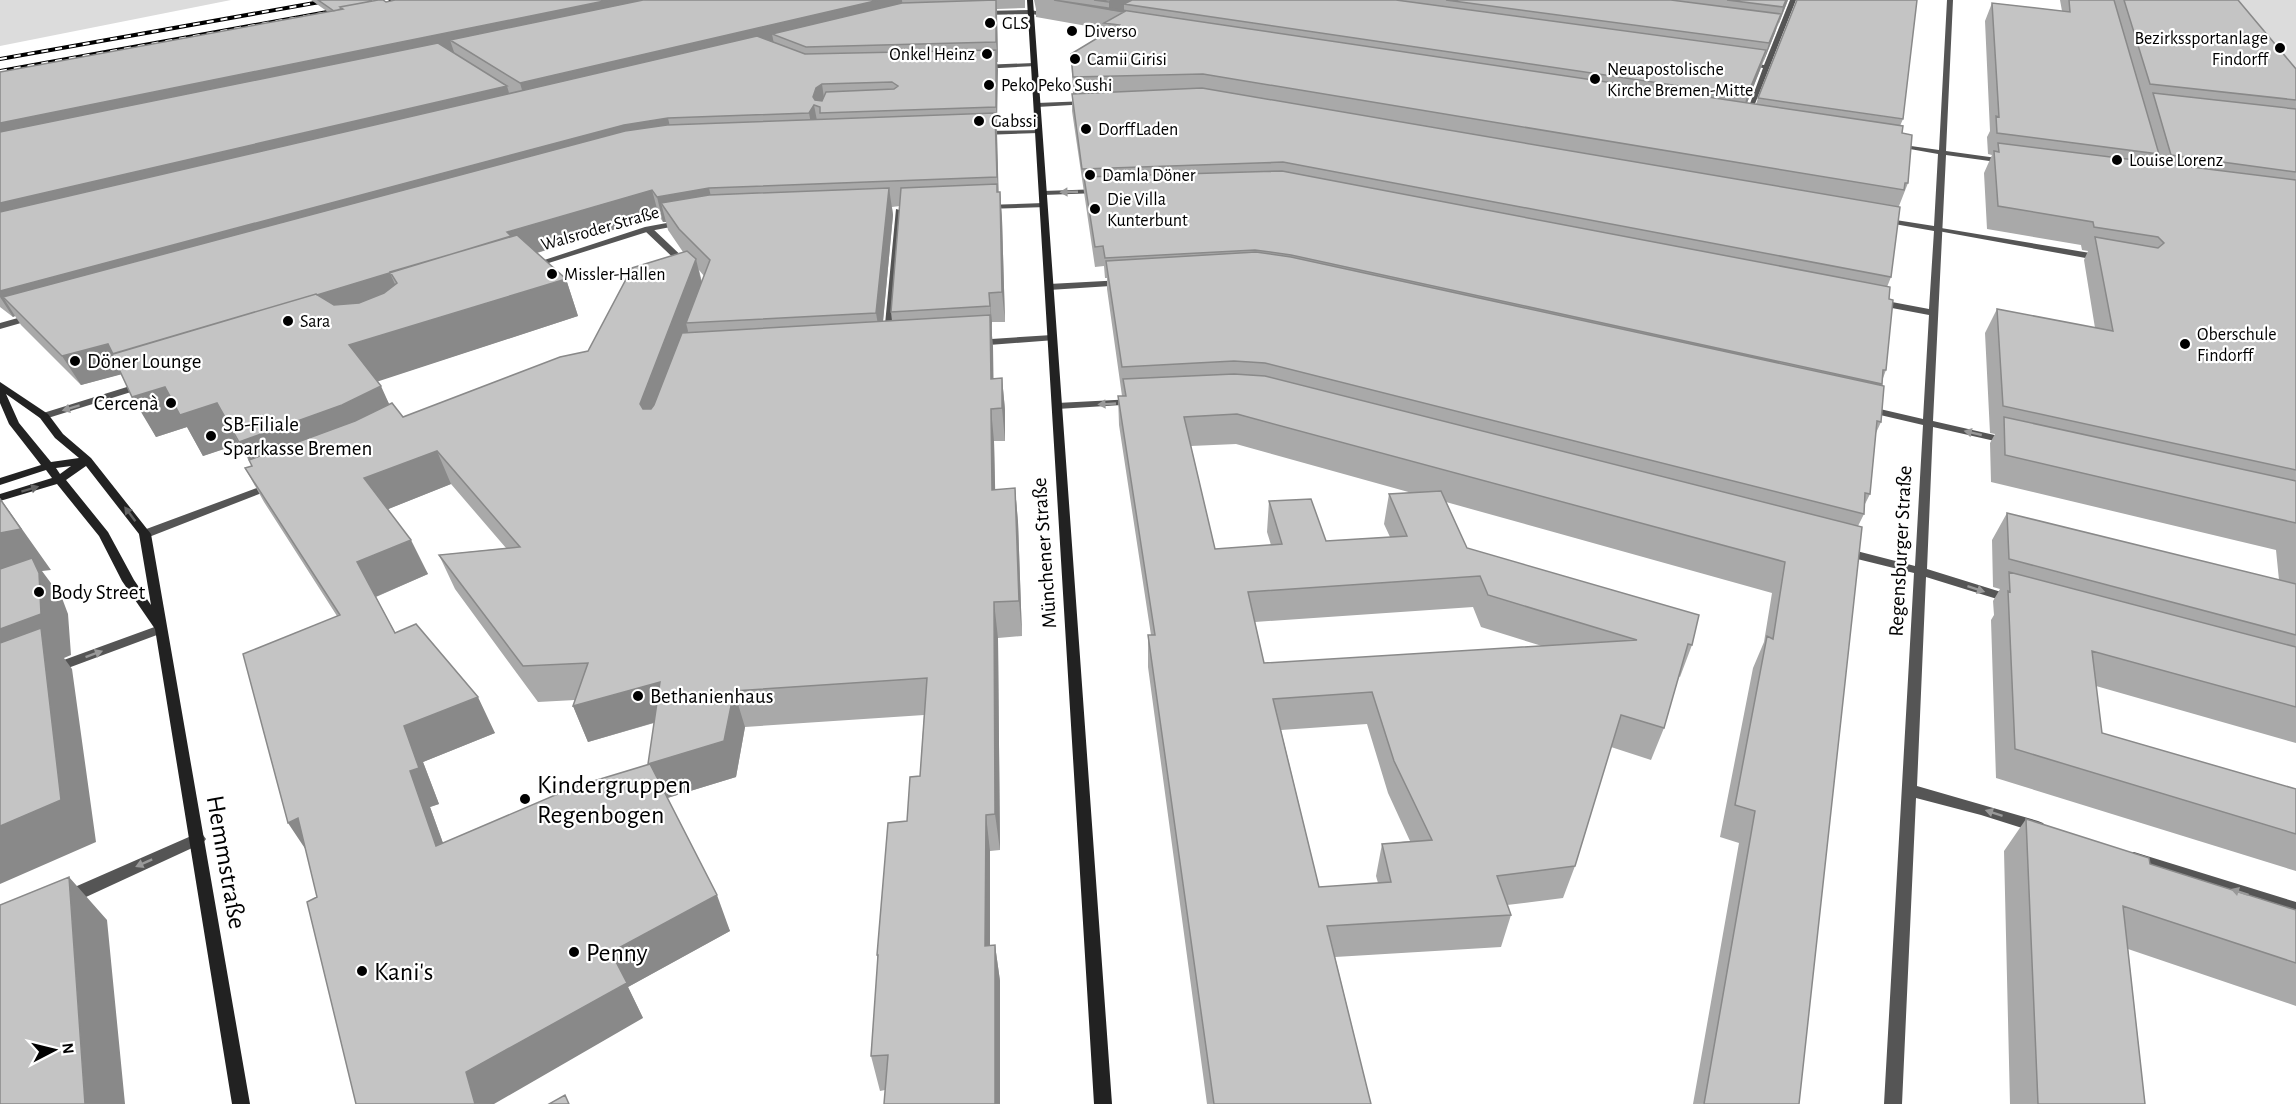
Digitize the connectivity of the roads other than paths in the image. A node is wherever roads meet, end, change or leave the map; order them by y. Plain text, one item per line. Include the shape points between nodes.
1 (1030, 0) edge
2 (1793, 0) edge
3 (1950, 0) edge
4 (1031, 12) junction
5 (973, 14) edge
6 (1060, 16) edge
7 (1770, 28) edge
8 (1782, 30) junction
9 (1743, 64) edge
10 (1034, 65) junction
11 (968, 67) edge
12 (1767, 67) junction
13 (1094, 103) edge
14 (1037, 105) junction
15 (1734, 121) edge
16 (1744, 123) junction
17 (1756, 125) edge
18 (1039, 131) junction
19 (979, 133) edge
20 (1892, 146) edge
21 (1942, 153) junction
22 (2014, 163) edge
23 (1107, 190) edge
24 (1043, 199) junction
25 (970, 208) edge
26 (911, 210) edge
27 (888, 211) edge
28 (899, 211) junction
29 (1879, 219) edge
30 (693, 221) edge
31 (648, 229) junction
32 (1938, 230) junction
33 (2114, 260) edge
34 (527, 266) edge
35 (695, 273) edge
36 (1139, 282) edge
37 (1049, 287) junction
38 (1864, 299) edge
39 (44, 313) edge
40 (1934, 313) junction
41 (0, 326) edge
42 (1052, 338) junction
43 (965, 343) edge
44 (888, 348) edge
45 (151, 383) edge
46 (0, 385) edge
47 (0, 391) edge
48 (1141, 402) edge
49 (1057, 406) junction
50 (1858, 408) edge
51 (44, 416) junction
52 (1928, 423) junction
53 (2020, 444) edge
54 (87, 460) junction
55 (48, 466) junction
56 (60, 479) junction
57 (0, 482) edge
58 (280, 482) edge
59 (0, 498) edge
60 (145, 534) junction
61 (1834, 549) edge
62 (1920, 571) junction
63 (2026, 603) edge
64 (160, 629) junction
65 (44, 672) edge
66 (1909, 790) junction
67 (2049, 831) edge
68 (198, 839) junction
69 (2116, 852) edge
70 (52, 905) edge
71 (2296, 909) edge
72 (241, 1104) edge
73 (1103, 1104) edge
74 (1893, 1104) edge

1 - 4 street, Münchener Straße
2 - 8 street
3 - 21 street, Regensburger Straße
4 - 5 street
4 - 6 street
4 - 10 street, Münchener Straße
7 - 8 street
8 - 12 street
9 - 12 street
10 - 11 street
10 - 14 street, Münchener Straße
12 - 16 street
13 - 14 street
14 - 18 street, Münchener Straße
15 - 16 street
16 - 17 street
18 - 19 street
18 - 24 street, Münchener Straße
20 - 21 street
21 - 22 street
21 - 32 street, Regensburger Straße
23 -> 24 street
24 - 25 street
24 - 37 street, Münchener Straße
26 - 28 street
27 - 28 street
28 - 44 street
29 - 32 street
30 - 31 street, Walsroder Straße
31 - 34 street, Walsroder Straße
31 - 35 street
32 - 33 street
32 - 40 street, Regensburger Straße
36 - 37 street
37 - 42 street, Münchener Straße
38 - 40 street
39 - 41 street
40 - 52 street, Regensburger Straße
42 - 43 street
42 - 49 street, Münchener Straße
45 -> 51 street
46 - 51 street, Hemmstraße
47 - 55 street, Hemmstraße via 14,424
48 -> 49 street
49 - 73 street, Münchener Straße
50 - 52 street
51 - 54 street, Hemmstraße
53 -> 52 street
52 - 62 street, Regensburger Straße
54 - 55 street
54 - 56 street
60 -> 54 street, Hemmstraße
55 - 56 street, Hemmstraße
55 - 57 street
59 -> 56 street
56 - 64 street, Hemmstraße via 104,535
58 - 60 street
60 - 64 street, Hemmstraße
61 - 62 street
62 -> 63 street
62 - 66 street, Regensburger Straße
65 -> 64 street
64 - 68 street, Hemmstraße
67 -> 66 street
66 - 74 street, Regensburger Straße
68 -> 70 street
68 - 72 street, Hemmstraße
71 -> 69 street

